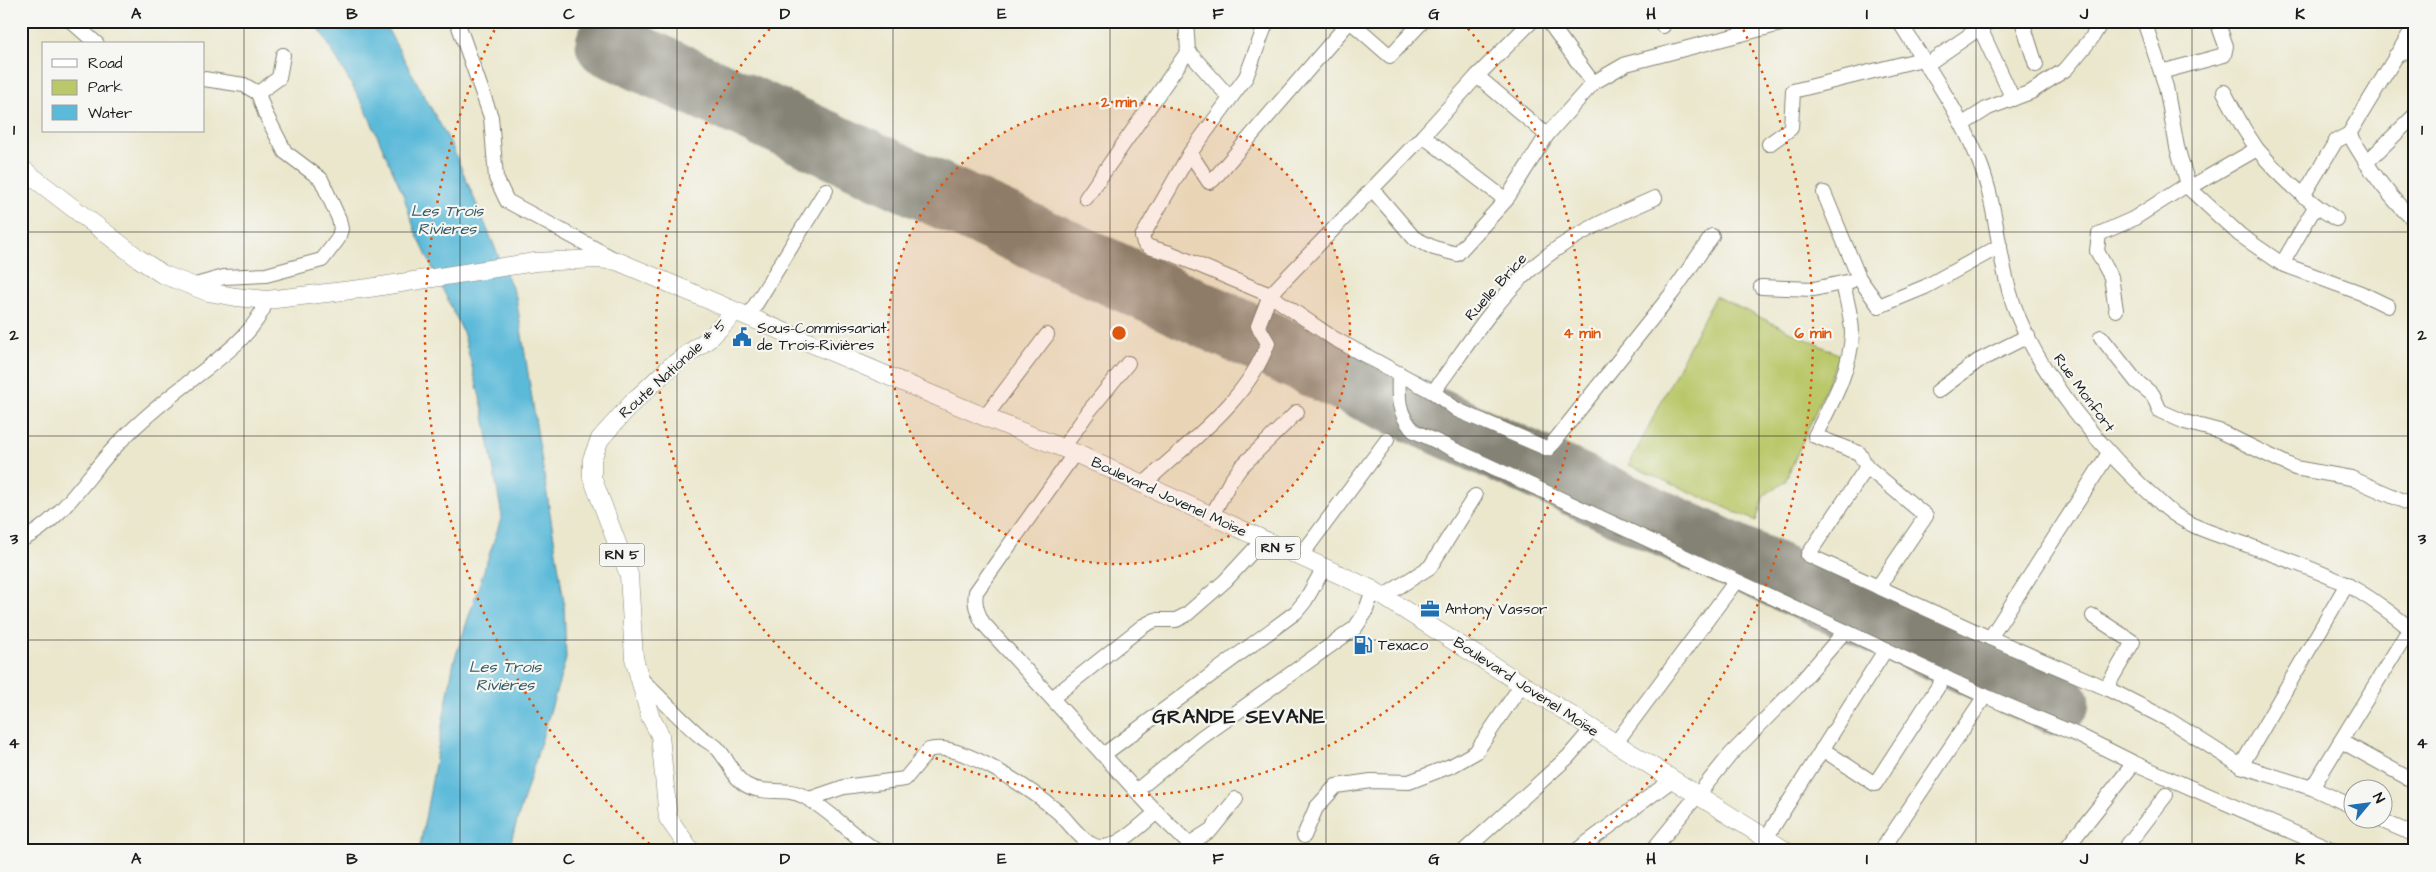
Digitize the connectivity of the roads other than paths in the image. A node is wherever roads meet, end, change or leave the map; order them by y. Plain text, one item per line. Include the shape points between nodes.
1 (70, 21) edge
2 (457, 21) edge
3 (1186, 21) edge
4 (1267, 21) edge
5 (1350, 21) edge
6 (1423, 21) edge
7 (1532, 21) edge
8 (1548, 21) edge
9 (1792, 21) edge
10 (1899, 21) edge
11 (2022, 21) edge
12 (2102, 21) edge
13 (2144, 21) edge
14 (2217, 21) edge
15 (1985, 25) edge
16 (2415, 25) edge
17 (95, 42) edge
18 (2415, 48) edge
19 (1188, 51) junction
20 (283, 56) dead end
21 (2395, 56) junction
22 (1924, 62) junction
23 (2036, 65) dead end
24 (2161, 72) junction
25 (1478, 76) junction
26 (205, 78) edge
27 (1593, 83) junction
28 (2224, 92) dead end
29 (258, 93) junction
30 (1229, 97) junction
31 (2013, 99) junction
32 (2415, 115) edge
33 (1963, 124) junction
34 (2349, 134) junction
35 (1547, 135) junction
36 (1423, 136) junction
37 (1769, 144) dead end
38 (2257, 149) junction
39 (1190, 153) junction
40 (2366, 163) junction
41 (21, 168) edge
42 (2188, 186) junction
43 (1372, 189) junction
44 (826, 190) dead end
45 (1824, 194) dead end
46 (2303, 196) junction
47 (1086, 198) dead end
48 (1655, 198) dead end
49 (1506, 200) junction
50 (2315, 206) junction
51 (2336, 219) dead end
52 (2415, 221) edge
53 (1712, 236) dead end
54 (2000, 246) junction
55 (617, 261) junction
56 (2282, 264) junction
57 (1859, 278) junction
58 (1843, 283) junction
59 (192, 286) junction
60 (1761, 287) dead end
61 (1270, 295) junction
62 (267, 300) junction
63 (2388, 306) dead end
64 (2116, 310) dead end
65 (741, 315) junction
66 (1047, 335) dead end
67 (2028, 336) junction
68 (2102, 337) dead end
69 (1128, 363) dead end
70 (1399, 373) junction
71 (1938, 391) dead end
72 (1433, 392) junction
73 (1297, 412) dead end
74 (985, 417) junction
75 (1387, 440) dead end
76 (1069, 451) junction
77 (2109, 453) junction
78 (1867, 467) junction
79 (1143, 485) junction
80 (1475, 496) dead end
81 (2415, 506) edge
82 (1211, 517) junction
83 (21, 540) edge
84 (1262, 541) junction
85 (1300, 557) junction
86 (1324, 568) junction
87 (1736, 581) junction
88 (2347, 584) junction
89 (1878, 587) junction
90 (1379, 593) junction
91 (2093, 616) dead end
92 (2412, 630) edge
93 (1845, 631) junction
94 (1990, 638) junction
95 (1886, 649) junction
96 (1945, 676) junction
97 (640, 678) junction
98 (1522, 684) junction
99 (2106, 688) junction
100 (1985, 696) junction
101 (1052, 698) junction
102 (1592, 730) junction
103 (2341, 741) junction
104 (1615, 744) junction
105 (1822, 749) junction
106 (1103, 755) junction
107 (2134, 763) junction
108 (2241, 766) junction
109 (1672, 780) junction
110 (2415, 782) edge
111 (2312, 788) junction
112 (1136, 791) junction
113 (2166, 795) dead end
114 (1698, 796) junction
115 (809, 799) junction
116 (1236, 799) dead end
117 (2344, 802) edge
118 (1157, 812) junction
119 (2394, 826) edge
120 (2415, 835) edge
121 (1304, 836) dead end
122 (1766, 838) junction
123 (1195, 848) edge
124 (691, 851) edge
125 (878, 851) edge
126 (1464, 851) edge
127 (1576, 851) edge
128 (1652, 851) edge
129 (1786, 851) edge
130 (1881, 851) edge
131 (2064, 851) edge
132 (2123, 851) edge
133 (2336, 851) edge

1 - 17 street
2 - 55 street via 491,117 496,178 508,201
3 - 19 street
4 - 30 street via 1246,77
5 - 6 street via 1390,56
5 - 39 street via 1214,180 1209,182
7 - 25 street
8 - 27 street
9 - 27 street via 1626,64
10 - 22 street, Rue Monfort
11 - 23 street
12 - 31 street via 2066,69 2031,92
13 - 24 street
14 - 24 street via 2226,46 2224,55
15 - 22 street
15 - 31 street
16 - 21 street
18 - 21 street
19 - 30 street
19 - 47 street
20 - 29 street via 279,78
21 - 34 street
22 - 33 street, Rue Monfort
22 - 37 street via 1793,91 1791,128
24 - 42 street
25 - 35 street
25 - 36 street
26 - 29 street via 244,85
27 - 35 street
28 - 38 street
29 - 59 street via 285,152 321,179 339,219 338,240 322,260 266,275 224,277
30 - 39 street
31 - 33 street via 1988,108
32 - 40 street
33 - 54 street, Rue Monfort via 1989,190
34 - 40 street
34 - 46 street via 2336,141
35 - 49 street
36 - 43 street
36 - 49 street
38 - 42 street
38 - 46 street
39 - 61 street via 1142,237 1144,243
40 - 52 street
41 - 59 main road via 138,258 162,274
42 - 56 street via 2240,235
42 - 64 street via 2134,219 2099,234 2097,251 2111,277
43 - 49 street via 1414,238 1457,254
43 - 61 street
44 - 65 street
45 - 57 street
46 - 50 street
48 - 72 street, Ruelle Brice via 1589,227 1530,270 1496,308
50 - 51 street
50 - 56 street
53 - 72 street via 1673,292 1548,449 1457,410
54 - 57 street via 1925,287 1879,306
54 - 67 street, Rue Monfort via 2009,290
55 - 62 main road via 535,262
55 - 65 main road, Boulevard Jovenel Moïse
56 - 63 street
57 - 58 street
58 - 60 street via 1814,289
58 - 78 street via 1852,332 1850,350 1843,377 1815,436 1859,454
59 - 62 main road via 208,292
61 - 70 street via 1332,338
61 - 79 street via 1258,326 1268,343 1247,385
62 - 83 street via 256,323 240,341 153,410 115,446 46,526
65 - 74 main road, Boulevard Jovenel Moïse / RN 5
65 - 97 main road, Route Nationale # 5 / RN 5 via 670,367 633,402 600,439 592,459 592,477 629,575 634,658
66 - 74 street
67 - 71 street via 1978,362
67 - 77 street, Rue Monfort via 2054,381
68 - 81 street via 2136,381 2153,395 2160,411 2219,431 2295,468 2351,478
69 - 76 street via 1090,411
70 - 72 street
70 - 87 street via 1398,402 1405,422 1414,431
73 - 82 street via 1241,467
74 - 76 main road, Boulevard Jovenel Moïse / RN 5
75 - 85 street
76 - 79 main road, Boulevard Jovenel Moïse / RN 5
76 - 101 street via 981,584 974,602 983,623
77 - 88 street, Rue Monfort via 2155,498 2192,527
77 - 94 street
78 - 89 street via 1926,516
78 - 89 street via 1808,555
79 - 82 main road, Boulevard Jovenel Moïse / RN 5
80 - 90 street via 1430,567
82 - 84 main road, Boulevard Jovenel Moïse / RN 5
84 - 85 main road, Boulevard Jovenel Moïse / RN 5
84 - 101 street via 1225,581 1186,615 1176,620 1155,620 1143,626
85 - 86 main road, Boulevard Jovenel Moïse / RN 5
86 - 90 main road, Boulevard Jovenel Moïse / RN 5
86 - 106 street via 1296,612
87 - 93 street
87 - 104 street
88 - 92 street, Rue Monfort
88 - 108 street
89 - 94 street
90 - 98 main road, Boulevard Jovenel Moïse / RN 5
90 - 112 street via 1355,628 1226,719
91 - 99 street via 2134,642
92 - 103 street
93 - 95 street
93 - 114 street via 1796,688 1731,754
94 - 99 street
95 - 96 street
95 - 105 street
96 - 100 street
96 - 105 street via 1875,784
97 - 115 street via 716,747 734,774 746,785 764,792 791,792
97 - 124 main road, Route Nationale # 5 / RN 5 via 650,716 660,735 668,818
98 - 102 main road, Boulevard Jovenel Moïse / RN 5
98 - 121 street via 1476,752 1409,782 1372,781 1336,786 1316,808
99 - 108 street via 2169,720
100 - 107 street
100 - 130 street
101 - 106 street
102 - 104 main road, Boulevard Jovenel Moïse / RN 5
102 - 126 street via 1568,757
103 - 110 street
103 - 111 street
104 - 109 main road, Boulevard Jovenel Moïse / RN 5
105 - 122 street
106 - 112 street
107 - 131 street
107 - 133 street
108 - 111 street
109 - 114 main road, Boulevard Jovenel Moïse / RN 5
109 - 127 street
111 - 117 street
112 - 118 street
113 - 132 street
114 - 122 main road, Boulevard Jovenel Moïse / RN 5
114 - 128 street
115 - 118 street via 844,787 905,779 929,750 946,748 983,762 1043,800 1096,846 1115,845
115 - 125 street
116 - 123 street
118 - 123 street
119 - 120 street
122 - 129 main road, Boulevard Jovenel Moïse / RN 5

